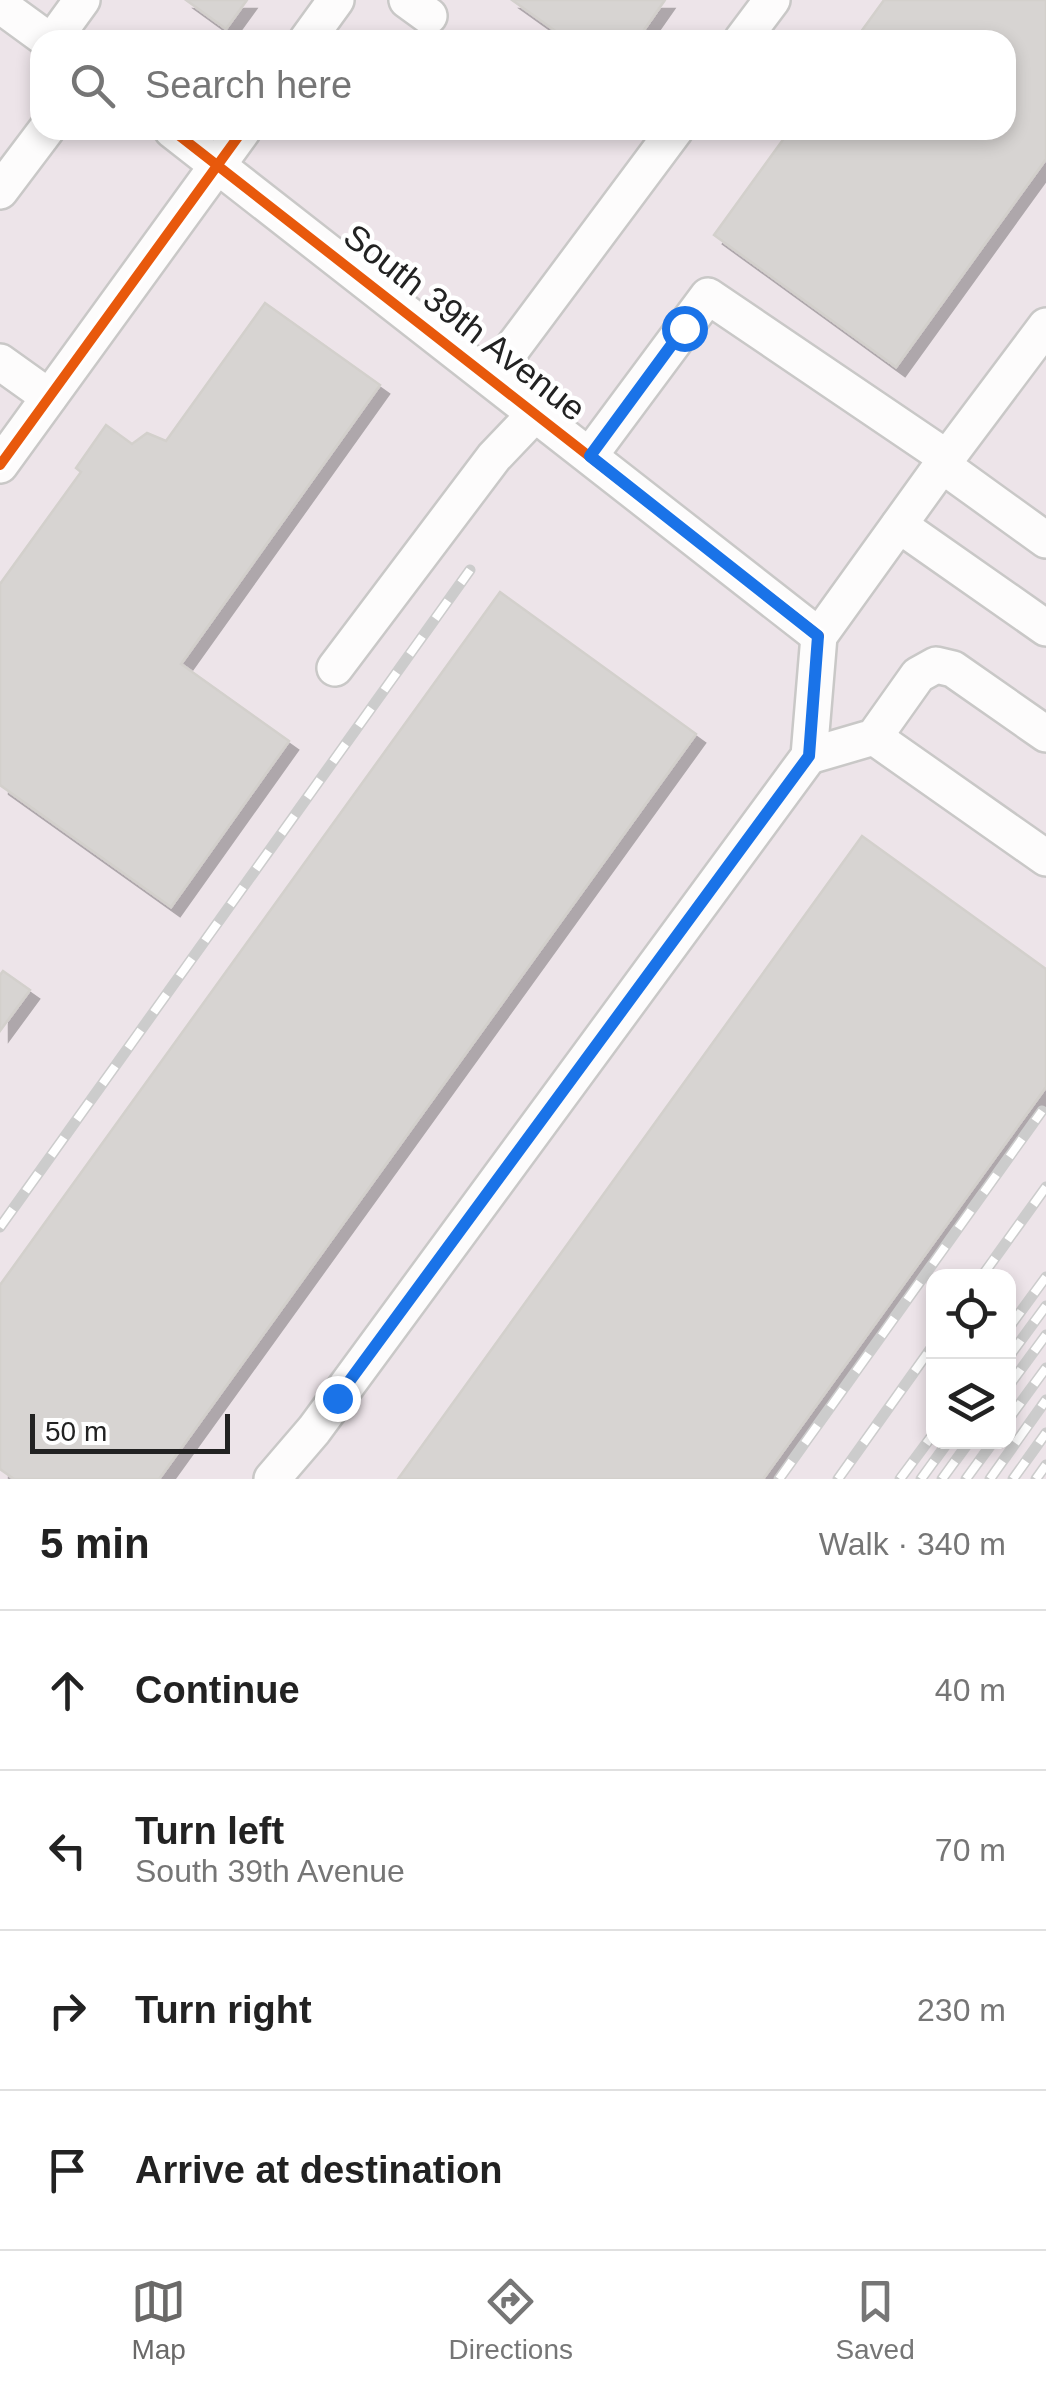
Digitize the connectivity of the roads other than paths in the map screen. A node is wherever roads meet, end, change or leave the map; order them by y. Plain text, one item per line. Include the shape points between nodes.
1 (82, 0) edge
2 (336, 0) edge
3 (772, 0) edge
4 (0, 5) edge
5 (36, 30) edge
6 (59, 30) edge
7 (314, 30) edge
8 (750, 30) edge
9 (38, 140) edge
10 (186, 140) edge
11 (236, 140) edge
12 (667, 140) edge
13 (218, 164) junction
14 (0, 191) edge
15 (1046, 326) edge
16 (0, 362) edge
17 (491, 378) junction
18 (49, 397) junction
19 (536, 413) junction
20 (590, 456) junction
21 (944, 462) junction
22 (0, 465) edge
23 (899, 525) junction
24 (1046, 540) edge
25 (1046, 628) edge
26 (818, 636) junction
27 (335, 668) dead end
28 (1046, 734) edge
29 (874, 736) junction
30 (809, 756) junction
31 (1046, 858) edge
32 (272, 1479) edge

1 - 6 street
2 - 7 street
3 - 8 street
4 - 5 street
9 - 14 street
10 - 13 street, South 39th Avenue
11 - 13 street
12 - 17 street
13 - 17 street, South 39th Avenue
13 - 18 street
15 - 21 street
16 - 18 street
17 - 19 street, South 39th Avenue
18 - 22 street
19 - 20 street, South 39th Avenue
19 - 27 street via 494,457
20 - 21 street via 708,296
20 - 26 street, South 39th Avenue
21 - 23 street
21 - 24 street
23 - 25 street
23 - 26 street
26 - 30 street
28 - 29 street via 936,665 918,675
29 - 30 street
29 - 31 street
30 - 32 street

